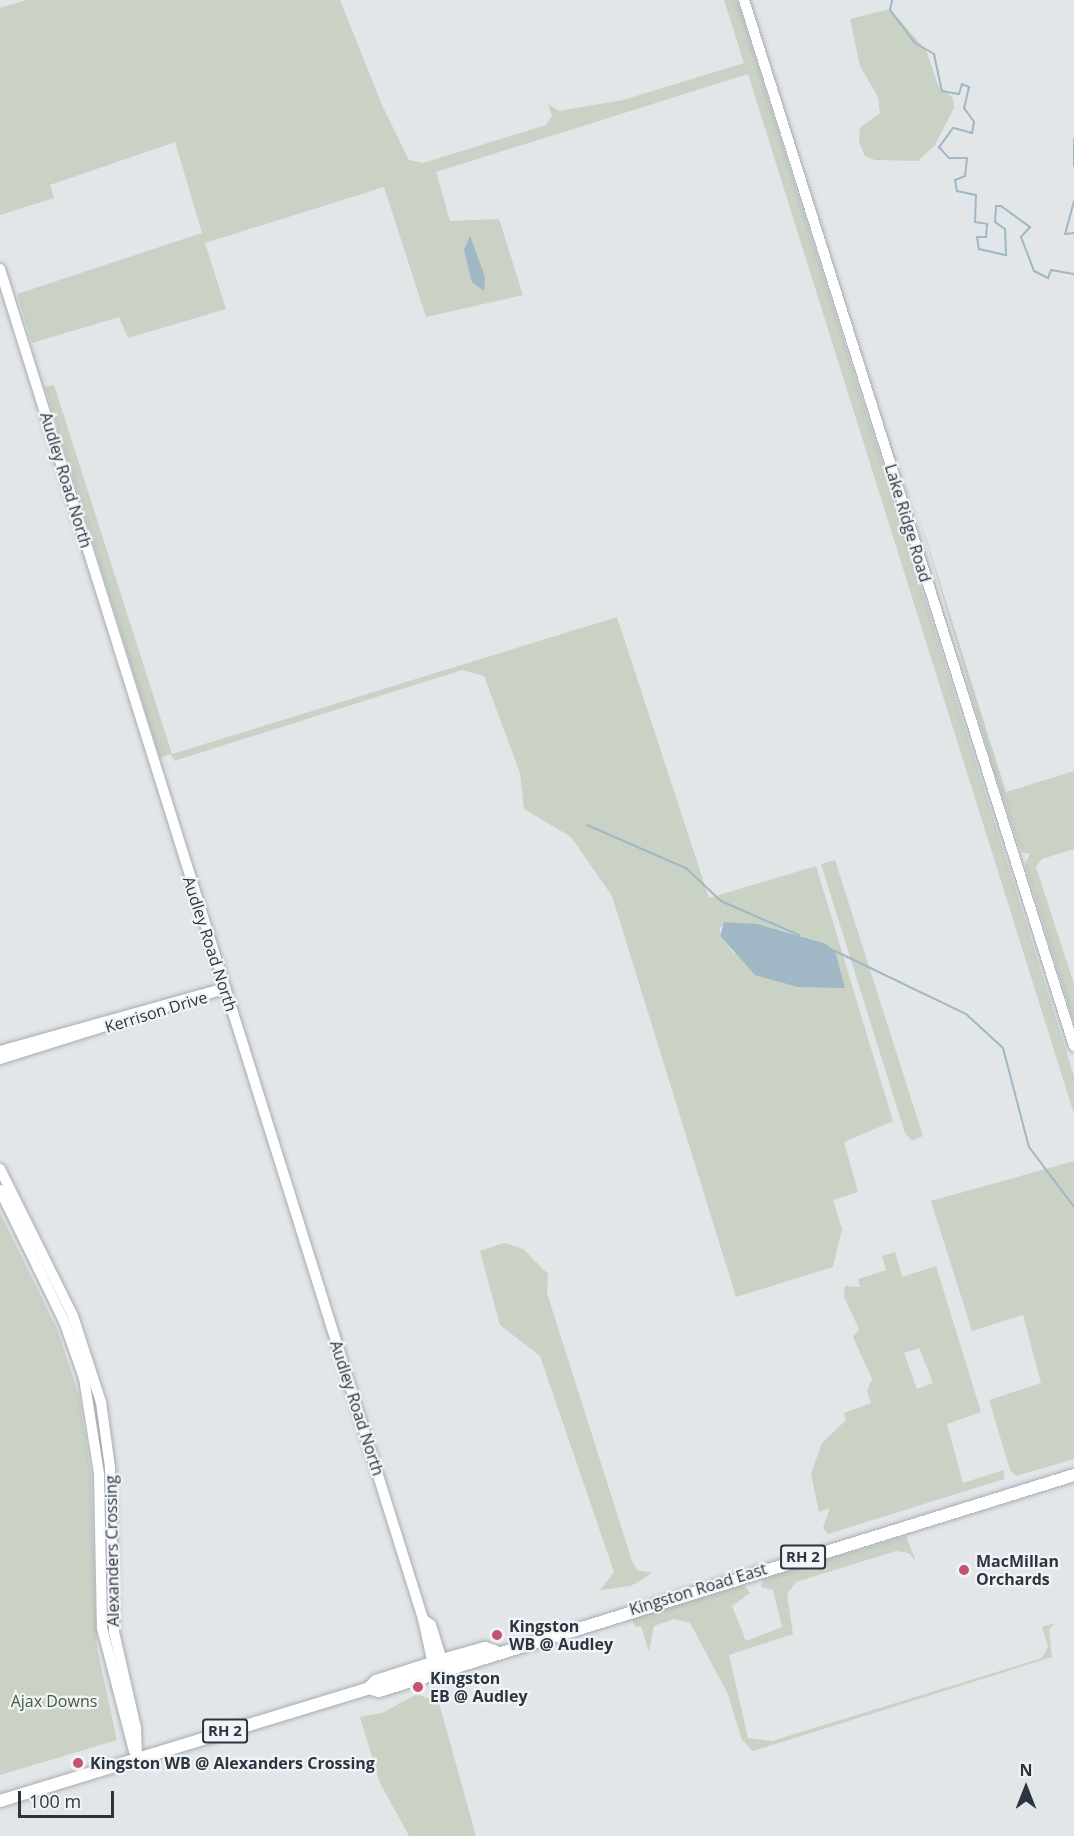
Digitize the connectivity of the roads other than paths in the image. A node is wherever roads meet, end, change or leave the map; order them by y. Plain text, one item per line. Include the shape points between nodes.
1 (744, 0) edge
2 (0, 269) edge
3 (224, 989) junction
4 (1074, 1046) edge
5 (0, 1051) edge
6 (0, 1059) edge
7 (0, 1169) edge
8 (0, 1191) edge
9 (1074, 1474) edge
10 (439, 1667) junction
11 (137, 1757) junction
12 (0, 1801) edge

1 - 4 street, Lake Ridge Road
2 - 3 street, Audley Road North
3 - 5 street, Kerrison Drive
3 - 6 street, Kerrison Drive
3 - 10 street, Audley Road North via 423,1619 431,1625
7 - 11 street, Alexanders Crossing via 73,1316 101,1402 110,1468 114,1632 136,1728
8 - 11 street, Alexanders Crossing via 64,1321 84,1378 99,1473 102,1628
9 - 10 main road, Kingston Road East / RH 2
10 - 11 main road, Kingston Road East / RH 2
11 - 12 main road, Kingston Road East / RH 2

